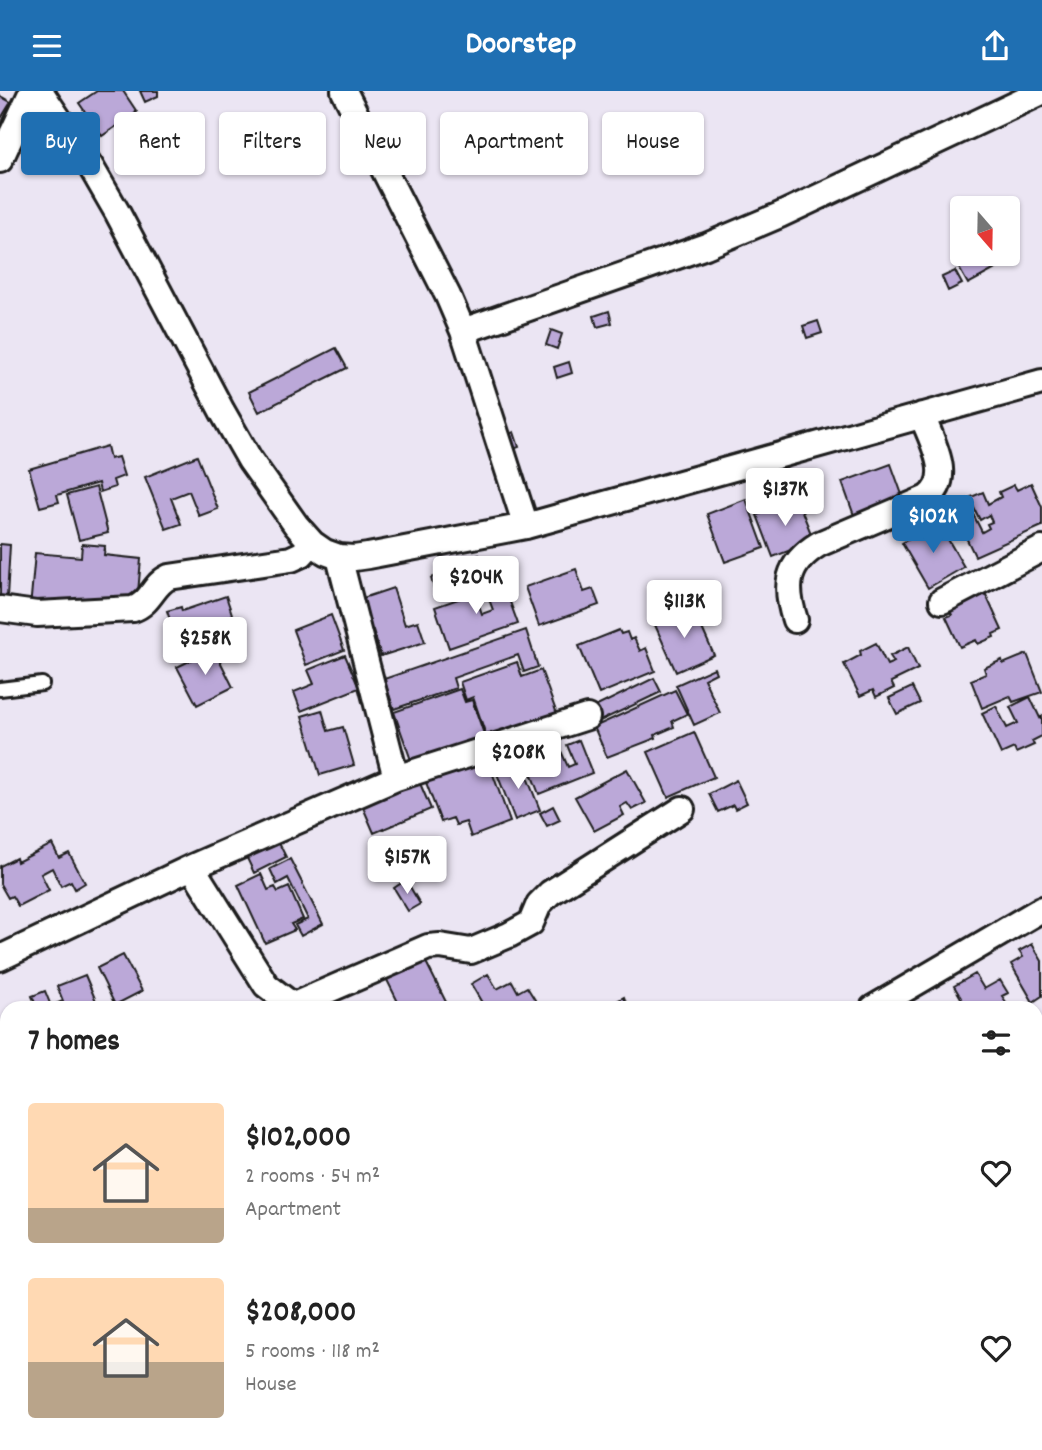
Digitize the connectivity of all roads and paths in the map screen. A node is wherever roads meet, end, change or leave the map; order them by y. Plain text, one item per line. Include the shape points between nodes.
1 (32, 91) edge
2 (40, 91) edge
3 (344, 91) edge
4 (1042, 92) edge
5 (0, 160) edge
6 (463, 331) junction
7 (1042, 382) edge
8 (922, 415) junction
9 (526, 526) junction
10 (312, 543) junction
11 (1042, 549) edge
12 (340, 557) junction
13 (942, 601) dead end
14 (0, 610) edge
15 (795, 620) dead end
16 (42, 684) dead end
17 (0, 689) edge
18 (587, 717) dead end
19 (396, 778) junction
20 (682, 809) dead end
21 (192, 867) junction
22 (1042, 909) edge
23 (0, 958) edge
24 (287, 1001) edge
25 (308, 1001) edge
26 (885, 1001) edge

1 - 5 street
2 - 10 street via 117,212 250,460
3 - 6 street
4 - 6 street via 706,246
6 - 9 street
7 - 8 street
8 - 9 street
8 - 15 street via 941,470 939,486 927,498 807,552 797,562 788,587
9 - 12 street via 368,556
10 - 12 street
10 - 14 street via 291,559 169,577 142,606 133,609 37,614
11 - 13 street
12 - 19 street
16 - 17 lane
18 - 19 street
19 - 21 street
20 - 25 street via 550,893 531,923 509,936 471,951 428,947
21 - 23 street
21 - 24 street via 266,985
22 - 26 street

